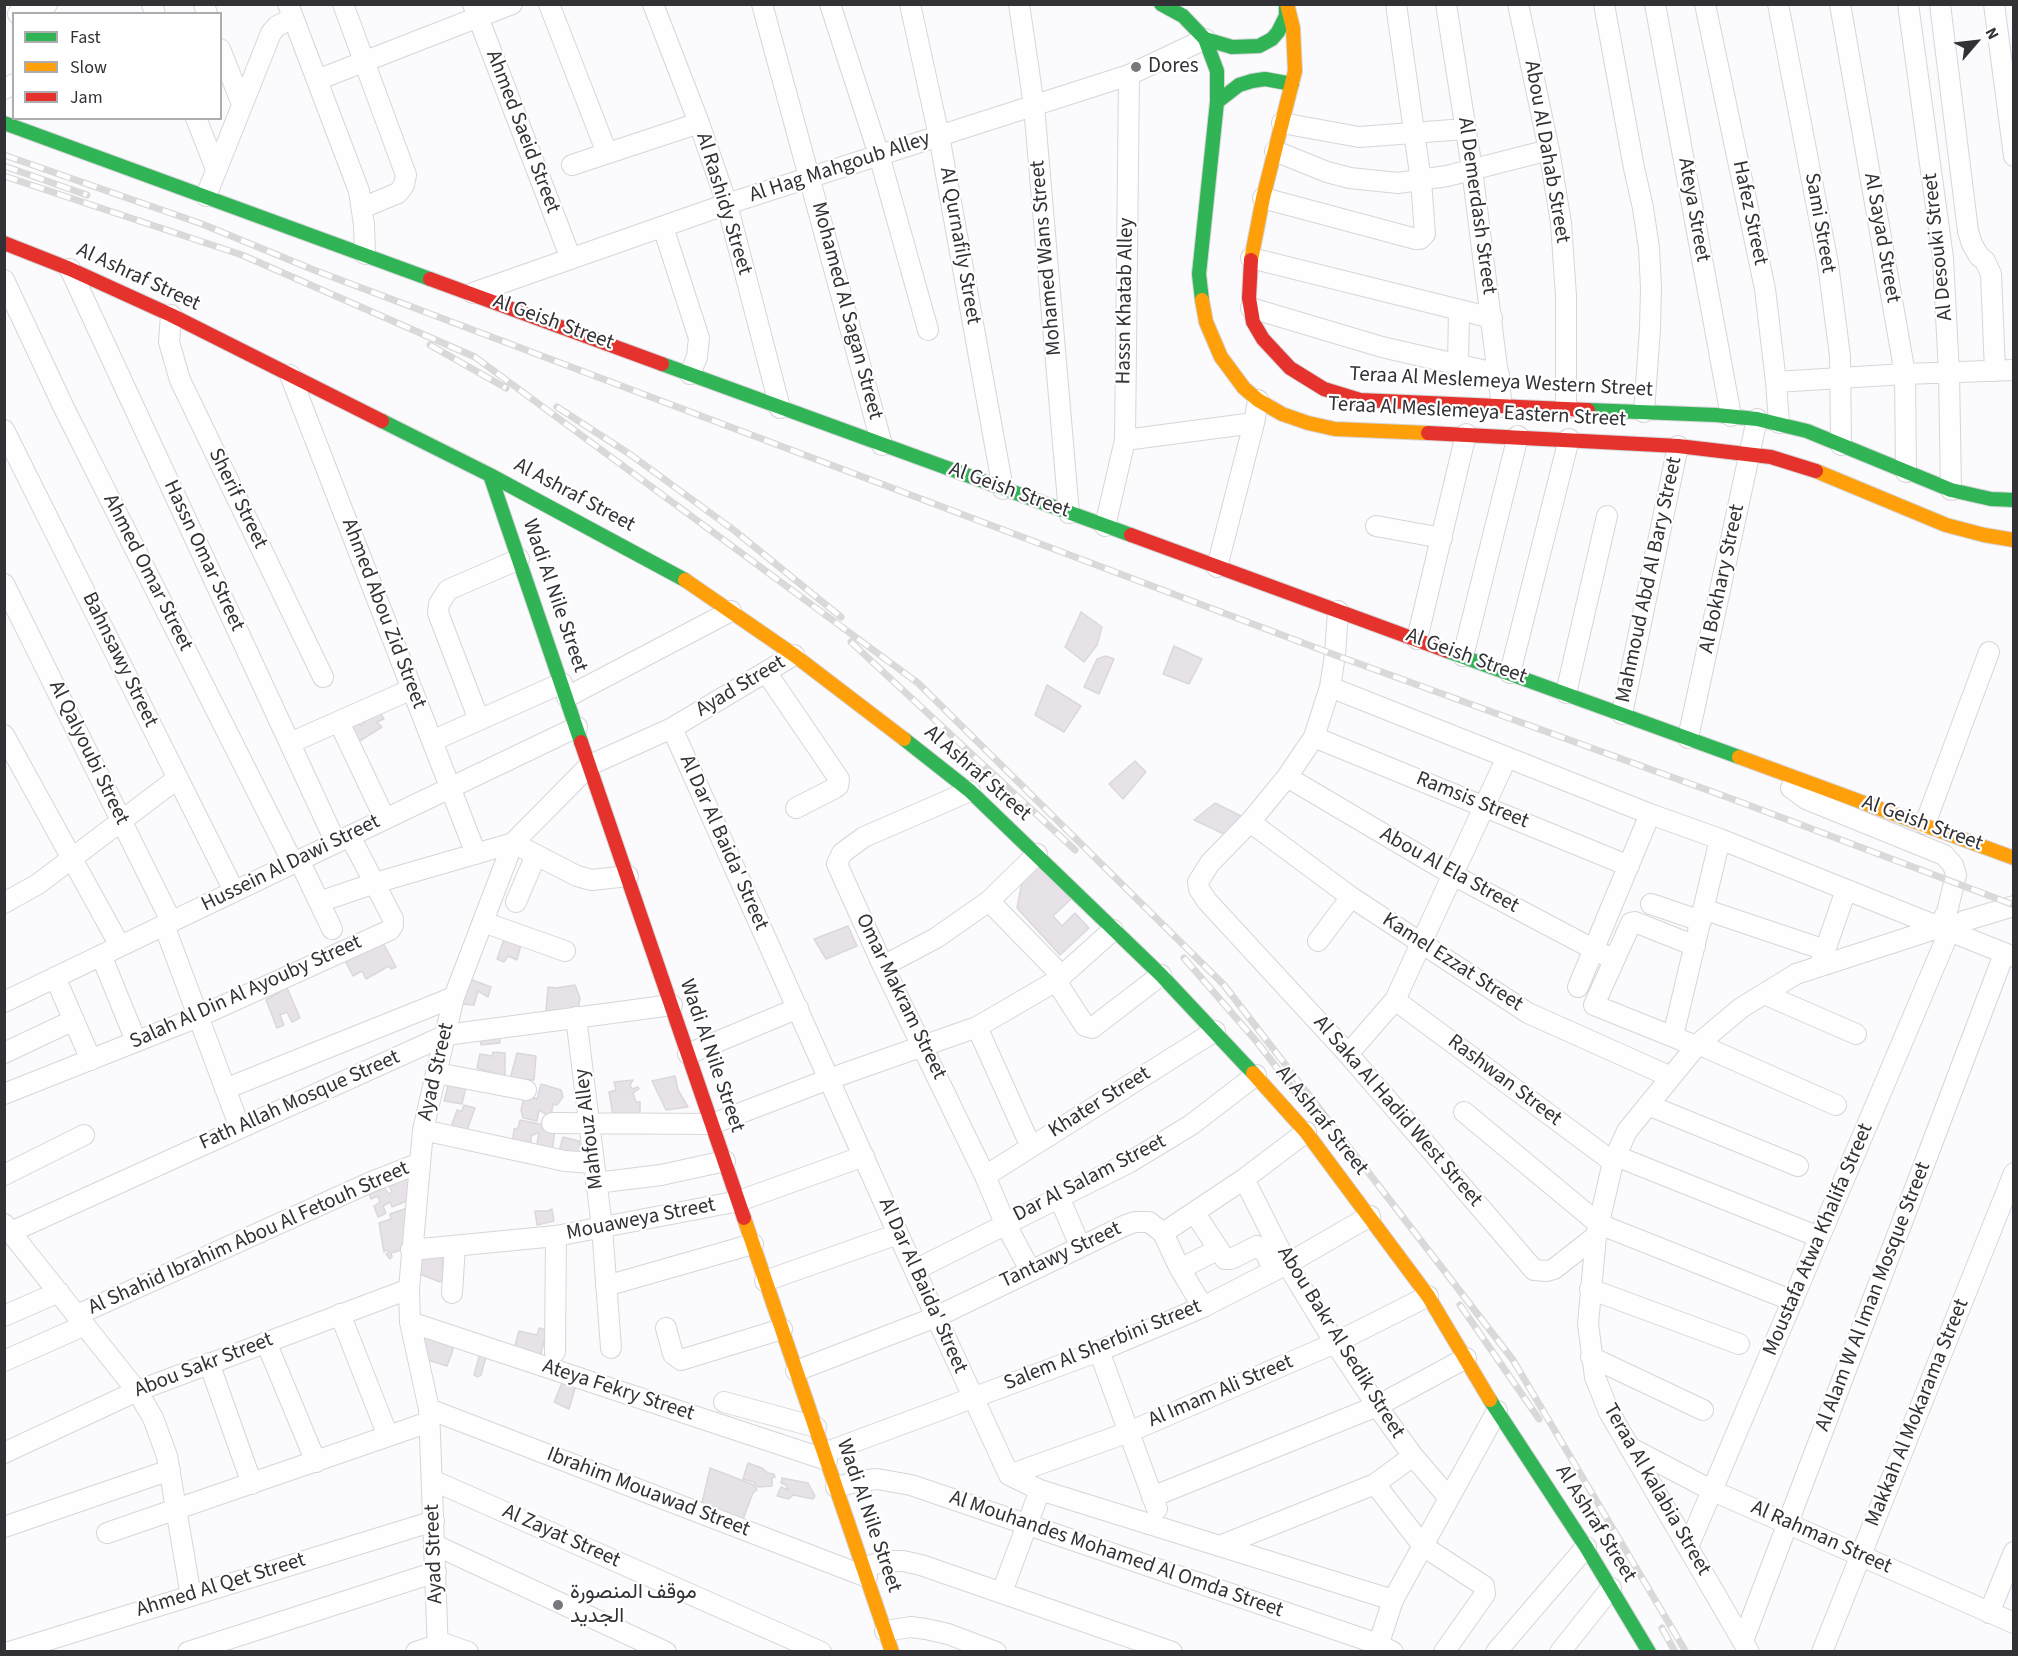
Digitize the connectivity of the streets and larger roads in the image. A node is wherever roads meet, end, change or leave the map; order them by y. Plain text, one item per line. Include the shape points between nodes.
1 (46, 4) edge
2 (343, 4) edge
3 (512, 4) edge
4 (549, 4) edge
5 (653, 4) edge
6 (762, 4) edge
7 (830, 4) edge
8 (910, 4) edge
9 (1019, 4) edge
10 (1161, 4) edge
11 (1287, 4) edge
12 (1396, 4) edge
13 (1446, 4) edge
14 (1518, 4) edge
15 (1604, 4) edge
16 (1655, 4) edge
17 (1705, 4) edge
18 (1778, 4) edge
19 (1840, 4) edge
20 (1908, 4) edge
21 (1940, 4) edge
22 (1994, 4) edge
23 (290, 11) edge
24 (475, 11) edge
25 (24, 12) edge
26 (1205, 39) junction
27 (222, 54) edge
28 (365, 62) junction
29 (1129, 75) junction
30 (317, 80) junction
31 (1292, 84) junction
32 (1217, 102) junction
33 (242, 104) junction
34 (1034, 105) junction
35 (197, 120) edge
36 (4, 123) edge
37 (699, 123) junction
38 (1282, 123) junction
39 (1466, 129) junction
40 (1414, 132) junction
41 (939, 136) junction
42 (1549, 150) junction
43 (1275, 151) junction
44 (607, 153) junction
45 (879, 155) junction
46 (2013, 156) edge
47 (572, 165) dead end
48 (216, 169) junction
49 (1472, 169) junction
50 (810, 178) junction
51 (1421, 181) junction
52 (206, 196) junction
53 (1263, 198) junction
54 (727, 204) junction
55 (362, 207) junction
56 (663, 226) junction
57 (4, 243) edge
58 (365, 254) junction
59 (1251, 258) junction
60 (571, 259) junction
61 (70, 269) junction
62 (4, 280) edge
63 (473, 293) junction
64 (1251, 308) junction
65 (1459, 310) junction
66 (171, 315) junction
67 (1492, 318) junction
68 (928, 330) dead end
69 (1458, 365) junction
70 (2004, 371) edge
71 (1949, 373) junction
72 (690, 374) junction
73 (1499, 374) junction
74 (1905, 374) junction
75 (290, 375) junction
76 (1840, 378) junction
77 (1776, 382) junction
78 (1258, 400) junction
79 (1502, 407) junction
80 (780, 408) junction
81 (1566, 409) junction
82 (1644, 412) junction
83 (1731, 416) junction
84 (1757, 419) junction
85 (1254, 423) junction
86 (1779, 423) junction
87 (4, 430) edge
88 (1466, 434) junction
89 (1518, 436) junction
90 (1569, 439) junction
91 (1125, 440) junction
92 (882, 445) junction
93 (1841, 445) junction
94 (1678, 446) junction
95 (1750, 455) junction
96 (1906, 472) junction
97 (490, 475) junction
98 (1003, 489) junction
99 (1951, 490) junction
100 (2013, 500) edge
101 (1069, 513) junction
102 (1607, 516) dead end
103 (1105, 526) junction
104 (1376, 526) dead end
105 (1442, 538) junction
106 (2013, 540) edge
107 (519, 559) junction
108 (1217, 567) junction
109 (4, 584) edge
110 (731, 611) junction
111 (1338, 611) junction
112 (1417, 639) junction
113 (1989, 652) dead end
114 (794, 655) junction
115 (1464, 656) junction
116 (766, 672) junction
117 (1510, 673) junction
118 (323, 677) dead end
119 (1330, 687) junction
120 (412, 689) junction
121 (564, 690) junction
122 (1566, 693) junction
123 (1622, 714) junction
124 (478, 720) junction
125 (339, 722) junction
126 (577, 727) junction
127 (672, 728) junction
128 (4, 735) edge
129 (1314, 737) junction
130 (1688, 738) junction
131 (432, 741) junction
132 (290, 743) junction
133 (1507, 757) junction
134 (590, 765) junction
135 (1778, 771) junction
136 (1287, 777) junction
137 (178, 778) junction
138 (450, 788) junction
139 (969, 791) junction
140 (1484, 806) junction
141 (796, 808) dead end
142 (1650, 814) junction
143 (385, 819) junction
144 (122, 820) junction
145 (1250, 822) junction
146 (1925, 824) junction
147 (343, 839) junction
148 (1720, 839) junction
149 (513, 843) junction
150 (476, 854) junction
151 (1037, 854) junction
152 (536, 855) junction
153 (72, 858) junction
154 (2013, 858) edge
155 (296, 862) junction
156 (1629, 866) junction
157 (1453, 875) junction
158 (628, 876) junction
159 (375, 883) junction
160 (1846, 890) junction
161 (234, 891) junction
162 (1351, 897) junction
163 (319, 902) junction
164 (516, 902) dead end
165 (989, 902) junction
166 (4, 903) edge
167 (1651, 904) dead end
168 (2013, 906) edge
169 (1702, 915) junction
170 (483, 922) junction
171 (168, 923) junction
172 (332, 929) dead end
173 (1113, 930) junction
174 (1944, 930) junction
175 (1318, 941) dead end
176 (1421, 944) junction
177 (120, 946) junction
178 (1695, 946) junction
179 (1594, 950) junction
180 (565, 951) dead end
181 (102, 955) junction
182 (2009, 956) edge
183 (1822, 958) junction
184 (1614, 960) junction
185 (883, 966) junction
186 (1161, 975) junction
187 (55, 977) junction
188 (1059, 978) junction
189 (1578, 987) dead end
190 (1764, 994) junction
191 (454, 997) junction
192 (1395, 1000) junction
193 (4, 1002) edge
194 (672, 1005) junction
195 (798, 1008) junction
196 (198, 1017) junction
197 (576, 1017) junction
198 (74, 1020) junction
199 (977, 1027) junction
200 (1215, 1031) junction
201 (1856, 1034) dead end
202 (446, 1035) junction
203 (1673, 1036) junction
204 (136, 1041) junction
205 (1697, 1045) junction
206 (923, 1046) junction
207 (4, 1053) edge
208 (688, 1054) junction
209 (1348, 1054) junction
210 (91, 1059) junction
211 (437, 1073) junction
212 (1256, 1075) junction
213 (1671, 1077) junction
214 (829, 1079) junction
215 (225, 1089) junction
216 (526, 1090) dead end
217 (4, 1094) edge
218 (1648, 1105) junction
219 (1836, 1105) dead end
220 (1464, 1112) dead end
221 (552, 1123) dead end
222 (589, 1123) junction
223 (712, 1124) junction
224 (240, 1128) junction
225 (423, 1130) junction
226 (1306, 1132) junction
227 (84, 1135) dead end
228 (1031, 1147) junction
229 (864, 1156) junction
230 (1614, 1159) junction
231 (725, 1161) junction
232 (420, 1163) junction
233 (1798, 1166) dead end
234 (595, 1173) junction
235 (2013, 1173) edge
236 (4, 1175) edge
237 (985, 1176) junction
238 (1244, 1179) junction
239 (1059, 1197) junction
240 (739, 1201) junction
241 (1194, 1212) junction
242 (1370, 1216) junction
243 (1005, 1223) junction
244 (602, 1227) junction
245 (1598, 1230) junction
246 (1163, 1233) junction
247 (898, 1234) junction
248 (556, 1236) junction
249 (10, 1237) edge
250 (1819, 1237) junction
251 (753, 1244) junction
252 (455, 1246) junction
253 (1080, 1246) junction
254 (411, 1250) junction
255 (1217, 1250) junction
256 (1280, 1267) junction
257 (1180, 1269) junction
258 (915, 1270) junction
259 (1030, 1270) junction
260 (765, 1281) junction
261 (606, 1286) junction
262 (409, 1289) junction
263 (1590, 1289) junction
264 (59, 1292) junction
265 (452, 1293) dead end
266 (1428, 1296) junction
267 (1792, 1301) junction
268 (1203, 1306) junction
269 (340, 1314) junction
270 (4, 1316) edge
271 (936, 1317) junction
272 (81, 1320) junction
273 (410, 1322) junction
274 (666, 1328) dead end
275 (782, 1329) junction
276 (266, 1342) junction
277 (1335, 1343) junction
278 (1739, 1344) dead end
279 (611, 1348) dead end
280 (555, 1352) dead end
281 (1099, 1352) junction
282 (1591, 1357) junction
283 (1466, 1358) junction
284 (4, 1361) edge
285 (209, 1363) junction
286 (796, 1371) junction
287 (137, 1390) junction
288 (973, 1398) junction
289 (724, 1402) dead end
290 (1377, 1406) junction
291 (1703, 1410) dead end
292 (1497, 1411) junction
293 (429, 1416) junction
294 (816, 1427) junction
295 (1129, 1432) junction
296 (388, 1437) junction
297 (1631, 1448) junction
298 (4, 1453) edge
299 (1413, 1456) junction
300 (825, 1457) junction
301 (316, 1462) junction
302 (170, 1470) junction
303 (1009, 1475) junction
304 (432, 1480) junction
305 (252, 1484) junction
306 (1375, 1484) junction
307 (836, 1487) junction
308 (1040, 1490) junction
309 (1713, 1491) junction
310 (1152, 1497) junction
311 (1449, 1498) junction
312 (177, 1509) junction
313 (434, 1521) junction
314 (1787, 1523) junction
315 (1026, 1524) junction
316 (4, 1527) edge
317 (1164, 1527) junction
318 (107, 1533) dead end
319 (435, 1545) junction
320 (1222, 1545) junction
321 (1423, 1546) junction
322 (1586, 1547) junction
323 (1688, 1547) junction
324 (2013, 1552) edge
325 (1861, 1555) junction
326 (436, 1572) junction
327 (865, 1573) junction
328 (1611, 1587) junction
329 (1002, 1592) junction
330 (191, 1596) junction
331 (1393, 1600) junction
332 (1989, 1612) junction
333 (2013, 1623) edge
334 (885, 1631) junction
335 (437, 1646) edge
336 (1746, 1646) edge
337 (1382, 1649) edge
338 (9, 1652) edge
339 (188, 1652) edge
340 (416, 1652) edge
341 (468, 1652) edge
342 (666, 1652) edge
343 (821, 1652) edge
344 (892, 1652) edge
345 (996, 1652) edge
346 (1172, 1652) edge
347 (1444, 1652) edge
348 (1496, 1652) edge
349 (1560, 1652) edge
350 (1649, 1652) edge
351 (1822, 1652) edge

1 - 25 street
2 - 28 street
3 - 24 street
4 - 44 street
5 - 37 street, Al Rashidy Street
6 - 50 street, Mohamed Al Sagan Street
7 - 45 street
8 - 41 street, Al Qurnafily Street
9 - 34 street, Mohamed Wans Street
10 - 26 street, Teraa Al Meslemeya Eastern Street via 1183,16
11 - 26 street via 1278,32 1259,46 1232,47
11 - 31 street, Teraa Al Meslemeya Western Street via 1295,43
12 - 40 street
13 - 39 street, Al Demerdash Street
14 - 42 street, Abou Al Dahab Street
15 - 82 street via 1649,248 1651,298
16 - 83 street, Ateya Street
17 - 77 street, Hafez Street via 1765,289
18 - 76 street, Sami Street via 1828,264
19 - 74 street, Al Sayad Street
20 - 71 street, Al Desouki Street via 1943,258
21 - 70 street via 1968,231 1991,274
22 - 46 street
23 - 30 street
23 - 33 street via 271,33
24 - 28 street
24 - 60 street, Ahmed Saeid Street
26 - 29 street, Al Hag Mahgoub Alley
26 - 32 street, Teraa Al Meslemeya Eastern Street via 1217,71
27 - 33 street
28 - 30 street
28 - 55 street via 406,175 398,193
29 - 34 street, Al Hag Mahgoub Alley
29 - 91 street, Hassn Khatab Alley
30 - 55 street
31 - 32 street via 1272,79 1251,81
31 - 38 street, Teraa Al Meslemeya Western Street
32 - 78 street, Teraa Al Meslemeya Eastern Street via 1200,290 1206,321 1221,357
33 - 48 street
34 - 41 street, Al Hag Mahgoub Alley
34 - 101 street, Mohamed Wans Street
35 - 48 street
36 - 52 street, Al Geish Street
37 - 44 street
37 - 54 street, Al Rashidy Street
38 - 40 street via 1359,137
38 - 43 street, Teraa Al Meslemeya Western Street
39 - 40 street
39 - 49 street, Al Demerdash Street
40 - 51 street
41 - 45 street, Al Hag Mahgoub Alley
41 - 98 street, Al Qurnafily Street
42 - 49 street
42 - 81 street, Abou Al Dahab Street via 1565,260
43 - 51 street via 1350,178
43 - 53 street, Teraa Al Meslemeya Western Street
44 - 47 street
45 - 50 street, Al Hag Mahgoub Alley
45 - 68 street
48 - 52 street
49 - 51 street
49 - 67 street, Al Demerdash Street
50 - 54 street, Al Hag Mahgoub Alley
50 - 92 street, Mohamed Al Sagan Street
51 - 53 street via 1425,230 1423,237 1416,239
52 - 58 street, Al Geish Street
53 - 59 street, Teraa Al Meslemeya Western Street
54 - 56 street, Al Hag Mahgoub Alley
54 - 80 street, Al Rashidy Street
55 - 58 street
56 - 60 street, Al Hag Mahgoub Alley
56 - 72 street via 699,338
57 - 61 street, Al Ashraf Street
58 - 63 street, Al Geish Street
59 - 64 street, Teraa Al Meslemeya Western Street
59 - 65 street
60 - 63 street, Al Hag Mahgoub Alley
61 - 66 street, Al Ashraf Street
61 - 132 street, Hassn Omar Street
62 - 155 street, Ahmed Omar Street via 70,419
63 - 72 street, Al Geish Street
64 - 69 street
64 - 79 street, Teraa Al Meslemeya Western Street via 1253,322 1276,355 1324,389 1360,400
65 - 67 street
65 - 69 street
66 - 75 street, Al Ashraf Street
66 - 118 street, Sherif Street via 169,342 180,380
67 - 73 street, Al Demerdash Street
69 - 73 street
70 - 71 street
71 - 74 street
71 - 99 street, Al Desouki Street
72 - 80 street, Al Geish Street
73 - 79 street, Al Demerdash Street
74 - 76 street
74 - 96 street, Al Sayad Street
75 - 97 street, Al Ashraf Street
75 - 120 street, Ahmed Abou Zid Street
76 - 77 street
76 - 93 street, Sami Street
77 - 86 street, Hafez Street
78 - 85 street
78 - 88 street, Teraa Al Meslemeya Eastern Street via 1282,414 1335,429
79 - 81 street, Teraa Al Meslemeya Western Street
80 - 92 street, Al Geish Street
81 - 82 street, Teraa Al Meslemeya Western Street
82 - 83 street, Teraa Al Meslemeya Western Street
83 - 84 street, Teraa Al Meslemeya Western Street
84 - 86 street, Teraa Al Meslemeya Western Street
84 - 95 street, Al Bokhary Street
85 - 91 street
85 - 108 street
86 - 93 street, Teraa Al Meslemeya Western Street
87 - 137 street, Bahnsawy Street
88 - 89 street, Teraa Al Meslemeya Eastern Street
88 - 105 street
89 - 90 street, Teraa Al Meslemeya Eastern Street
89 - 115 street
90 - 94 street, Teraa Al Meslemeya Eastern Street
90 - 117 street
91 - 103 street, Hassn Khatab Alley
92 - 98 street, Al Geish Street
93 - 96 street, Teraa Al Meslemeya Western Street
94 - 95 street, Teraa Al Meslemeya Eastern Street
94 - 123 street, Mahmoud Abd Al Bary Street
95 - 106 street, Teraa Al Meslemeya Eastern Street via 1817,471 1946,525
95 - 130 street, Al Bokhary Street
96 - 99 street, Teraa Al Meslemeya Western Street
97 - 107 street, Wadi Al Nile Street
97 - 110 street, Al Ashraf Street via 678,575
98 - 101 street, Al Geish Street
99 - 100 street, Teraa Al Meslemeya Western Street
101 - 103 street, Al Geish Street
102 - 122 street
103 - 108 street, Al Geish Street
104 - 105 street
105 - 112 street
107 - 121 street, Wadi Al Nile Street
107 - 124 street via 448,590 439,604 438,613
108 - 111 street, Al Geish Street
109 - 144 street, Al Qalyoubi Street
110 - 114 street, Al Ashraf Street
110 - 121 street
111 - 112 street, Al Geish Street
111 - 119 street
112 - 115 street, Al Geish Street
113 - 146 street
114 - 116 street, Ayad Street
114 - 139 street, Al Ashraf Street
115 - 117 street, Al Geish Street
116 - 127 street, Ayad Street
116 - 141 street via 839,779 836,788
117 - 122 street, Al Geish Street
119 - 129 street
119 - 133 street
120 - 125 street
120 - 131 street, Ahmed Abou Zid Street
121 - 124 street
121 - 126 street, Wadi Al Nile Street
122 - 123 street, Al Geish Street
123 - 130 street, Al Geish Street
124 - 131 street
125 - 132 street
125 - 143 street
126 - 134 street, Wadi Al Nile Street
126 - 138 street, Hussein Al Dawi Street
127 - 134 street, Ayad Street
127 - 195 street, Al Dar Al Baida' Street
128 - 153 street
129 - 136 street
129 - 140 street, Ramsis Street
130 - 135 street, Al Geish Street
131 - 138 street, Ahmed Abou Zid Street
132 - 147 street, Hassn Omar Street
133 - 140 street
133 - 142 street
134 - 149 street, Ayad Street
134 - 158 street, Wadi Al Nile Street
135 - 146 street, Al Geish Street
135 - 174 street, Moustafa Atwa Khalifa Street via 1806,799 1944,855 1956,875
136 - 145 street
136 - 157 street, Abou Al Ela Street
137 - 144 street
137 - 161 street, Bahnsawy Street
138 - 143 street, Hussein Al Dawi Street
138 - 150 street, Ahmed Abou Zid Street
139 - 151 street, Al Ashraf Street
139 - 185 street, Omar Makram Street via 864,837 838,859 839,872
140 - 156 street, Ramsis Street
140 - 157 street
142 - 148 street
142 - 156 street
143 - 147 street, Hussein Al Dawi Street
144 - 153 street
144 - 171 street, Al Qalyoubi Street
145 - 162 street, Kamel Ezzat Street
145 - 209 street, Al Saka Al Hadid West Street via 1203,873 1199,889
146 - 154 street, Al Geish Street
147 - 155 street, Hussein Al Dawi Street
147 - 159 street, Salah Al Din Al Ayouby Street
148 - 160 street
148 - 169 street
149 - 150 street
149 - 152 street
149 - 170 street, Ayad Street
150 - 159 street
151 - 165 street
151 - 173 street, Al Ashraf Street
152 - 158 street via 591,880
152 - 164 street
153 - 166 street
153 - 177 street
155 - 161 street, Hussein Al Dawi Street
155 - 163 street, Ahmed Omar Street
156 - 179 street
157 - 176 street
157 - 179 street, Abou Al Ela Street
158 - 194 street, Wadi Al Nile Street
159 - 163 street
159 - 196 street, Salah Al Din Al Ayouby Street via 393,919 390,930
160 - 174 street
160 - 183 street
161 - 171 street, Hussein Al Dawi Street
162 - 175 street
162 - 176 street, Kamel Ezzat Street
163 - 172 street, Ahmed Omar Street
165 - 185 street via 936,938
165 - 188 street
167 - 169 street
168 - 174 street, Teraa Al kalabia Street
169 - 178 street
169 - 183 street
170 - 180 street
170 - 191 street, Ayad Street
171 - 177 street, Hussein Al Dawi Street
171 - 196 street, Al Qalyoubi Street
173 - 186 street, Al Ashraf Street
173 - 188 street
174 - 182 street
174 - 183 street, Teraa Al kalabia Street
174 - 250 street, Moustafa Atwa Khalifa Street
176 - 192 street
176 - 213 street, Kamel Ezzat Street via 1528,1013
177 - 181 street, Hussein Al Dawi Street
178 - 184 street via 1633,922
178 - 203 street
179 - 184 street, Abou Al Ela Street
179 - 189 street
181 - 187 street, Hussein Al Dawi Street
181 - 204 street
182 - 314 street, Al Alam W Al Iman Mosque Street
183 - 190 street, Teraa Al kalabia Street
184 - 203 street via 1594,1005
185 - 206 street, Omar Makram Street
186 - 188 street via 1092,1028 1085,1026
186 - 200 street, Al Ashraf Street
187 - 193 street, Hussein Al Dawi Street
187 - 198 street
188 - 199 street
190 - 201 street
190 - 205 street, Teraa Al kalabia Street
191 - 202 street, Ayad Street
191 - 215 street
192 - 209 street
192 - 230 street, Rashwan Street
194 - 197 street, Fath Allah Mosque Street
194 - 208 street, Wadi Al Nile Street
195 - 208 street
195 - 214 street, Al Dar Al Baida' Street
196 - 204 street, Salah Al Din Al Ayouby Street
196 - 215 street, Al Qalyoubi Street
197 - 202 street, Fath Allah Mosque Street
197 - 222 street, Mahfouz Alley
198 - 207 street
198 - 210 street
199 - 206 street
199 - 228 street
200 - 212 street, Al Ashraf Street
200 - 228 street, Khater Street
202 - 211 street, Ayad Street
202 - 224 street, Fath Allah Mosque Street
203 - 205 street
204 - 210 street, Salah Al Din Al Ayouby Street
205 - 213 street, Teraa Al kalabia Street
205 - 219 street
206 - 214 street
206 - 237 street, Omar Makram Street
208 - 223 street, Wadi Al Nile Street
209 - 245 street, Al Saka Al Hadid West Street via 1534,1270 1554,1269
210 - 217 street, Salah Al Din Al Ayouby Street
211 - 216 street
211 - 225 street, Ayad Street
212 - 226 street, Al Ashraf Street
212 - 239 street, Dar Al Salam Street via 1191,1125 1130,1162
213 - 218 street, Teraa Al kalabia Street
214 - 223 street
214 - 229 street, Al Dar Al Baida' Street
215 - 224 street, Al Qalyoubi Street
218 - 230 street, Teraa Al kalabia Street via 1627,1131
218 - 233 street
220 - 245 street
221 - 222 street
222 - 223 street
222 - 234 street, Mahfouz Alley
223 - 231 street, Wadi Al Nile Street
224 - 249 street, Fath Allah Mosque Street
225 - 232 street, Ayad Street
225 - 234 street via 565,1161
226 - 238 street
226 - 242 street, Al Ashraf Street
227 - 236 street
228 - 237 street, Khater Street
229 - 240 street, Mouaweya Street
229 - 247 street, Al Dar Al Baida' Street
230 - 245 street, Teraa Al kalabia Street
230 - 250 street, Rashwan Street
231 - 234 street via 661,1175
231 - 240 street, Wadi Al Nile Street
232 - 254 street, Ayad Street
232 - 272 street, Al Shahid Ibrahim Abou Al Fetouh Street via 371,1182
234 - 244 street, Mahfouz Alley
235 - 325 street, Makkah Al Mokarama Street
237 - 243 street, Omar Makram Street
238 - 241 street
238 - 256 street, Abou Bakr Al Sedik Street
239 - 243 street, Dar Al Salam Street
239 - 253 street
240 - 244 street, Mouaweya Street
240 - 251 street, Wadi Al Nile Street
241 - 246 street
241 - 255 street
242 - 256 street, Salem Al Sherbini Street
242 - 266 street, Al Ashraf Street
243 - 258 street, Dar Al Salam Street
243 - 259 street, Omar Makram Street
244 - 248 street, Mouaweya Street
244 - 261 street, Mahfouz Alley
245 - 263 street, Teraa Al kalabia Street
245 - 267 street
246 - 253 street, Tantawy Street via 1152,1223 1135,1222
246 - 257 street
247 - 258 street, Al Dar Al Baida' Street
247 - 260 street
248 - 252 street, Mouaweya Street
248 - 280 street
249 - 264 street
250 - 267 street, Moustafa Atwa Khalifa Street
251 - 260 street, Wadi Al Nile Street
251 - 261 street
252 - 254 street, Mouaweya Street
252 - 265 street
253 - 259 street, Tantawy Street
254 - 262 street, Ayad Street
255 - 256 street via 1229,1260 1259,1246
255 - 257 street
256 - 268 street, Salem Al Sherbini Street
256 - 277 street, Abou Bakr Al Sedik Street
257 - 268 street
258 - 271 street, Al Dar Al Baida' Street
259 - 271 street, Tantawy Street
260 - 275 street, Wadi Al Nile Street
261 - 279 street, Mahfouz Alley
262 - 269 street, Abou Sakr Street
262 - 273 street, Ayad Street
263 - 278 street
263 - 282 street, Teraa Al kalabia Street
264 - 270 street
264 - 272 street
266 - 277 street, Al Imam Ali Street
266 - 283 street, Al Ashraf Street
267 - 309 street, Moustafa Atwa Khalifa Street
268 - 281 street, Salem Al Sherbini Street
269 - 276 street, Abou Sakr Street
269 - 296 street
271 - 286 street, Tantawy Street
271 - 288 street, Al Dar Al Baida' Street
272 - 284 street, Al Shahid Ibrahim Abou Al Fetouh Street
272 - 287 street
273 - 293 street, Ayad Street
273 - 300 street, Ateya Fekry Street
274 - 275 street via 672,1354 681,1360
275 - 286 street, Wadi Al Nile Street
276 - 285 street, Abou Sakr Street
276 - 301 street
277 - 290 street, Abou Bakr Al Sedik Street
277 - 295 street, Al Imam Ali Street
281 - 288 street, Salem Al Sherbini Street
281 - 295 street
282 - 291 street
282 - 297 street, Teraa Al kalabia Street via 1609,1413
283 - 290 street
283 - 292 street, Al Ashraf Street
285 - 287 street, Abou Sakr Street
285 - 305 street
286 - 294 street, Wadi Al Nile Street
287 - 298 street, Abou Sakr Street
287 - 302 street via 153,1418
288 - 300 street, Salem Al Sherbini Street
288 - 303 street, Al Dar Al Baida' Street
289 - 294 street
290 - 299 street, Abou Bakr Al Sedik Street
290 - 310 street
292 - 311 street
292 - 322 street, Al Ashraf Street
293 - 296 street
293 - 304 street, Ayad Street
293 - 327 street, Ibrahim Mouawad Street
294 - 300 street, Wadi Al Nile Street
295 - 303 street, Al Imam Ali Street
295 - 310 street
296 - 301 street
297 - 309 street, Al Rahman Street
297 - 323 street, Teraa Al kalabia Street
299 - 306 street
299 - 311 street, Abou Bakr Al Sedik Street
300 - 307 street, Wadi Al Nile Street
301 - 305 street
302 - 312 street
302 - 316 street
303 - 308 street
304 - 313 street, Ayad Street
304 - 343 street, Al Zayat Street
305 - 312 street
306 - 320 street
306 - 321 street
307 - 315 street, Al Mouhandes Mohamed Al Omda Street via 860,1481 894,1480
307 - 327 street, Wadi Al Nile Street
308 - 315 street
308 - 317 street
309 - 314 street, Al Rahman Street
309 - 323 street, Moustafa Atwa Khalifa Street
310 - 317 street
311 - 321 street
312 - 318 street
312 - 330 street
313 - 319 street, Ayad Street
313 - 330 street, Ahmed Al Qet Street
314 - 325 street, Al Rahman Street
314 - 336 street, Al Alam W Al Iman Mosque Street
315 - 329 street
315 - 337 street, Al Mouhandes Mohamed Al Omda Street
317 - 320 street
319 - 326 street, Ayad Street
319 - 342 street
320 - 331 street
321 - 331 street
321 - 347 street via 1484,1586 1485,1594
322 - 328 street, Al Ashraf Street
322 - 348 street
323 - 336 street, Teraa Al kalabia Street
324 - 332 street
325 - 332 street, Al Rahman Street
325 - 351 street, Makkah Al Mokarama Street
326 - 335 street, Ayad Street
326 - 339 street
327 - 329 street via 884,1561 903,1560
327 - 334 street, Wadi Al Nile Street
328 - 349 street
328 - 350 street, Al Ashraf Street
329 - 346 street
330 - 338 street, Ahmed Al Qet Street
331 - 337 street
332 - 333 street, Al Rahman Street
334 - 344 street, Wadi Al Nile Street
334 - 345 street via 926,1629
335 - 340 street
335 - 341 street

